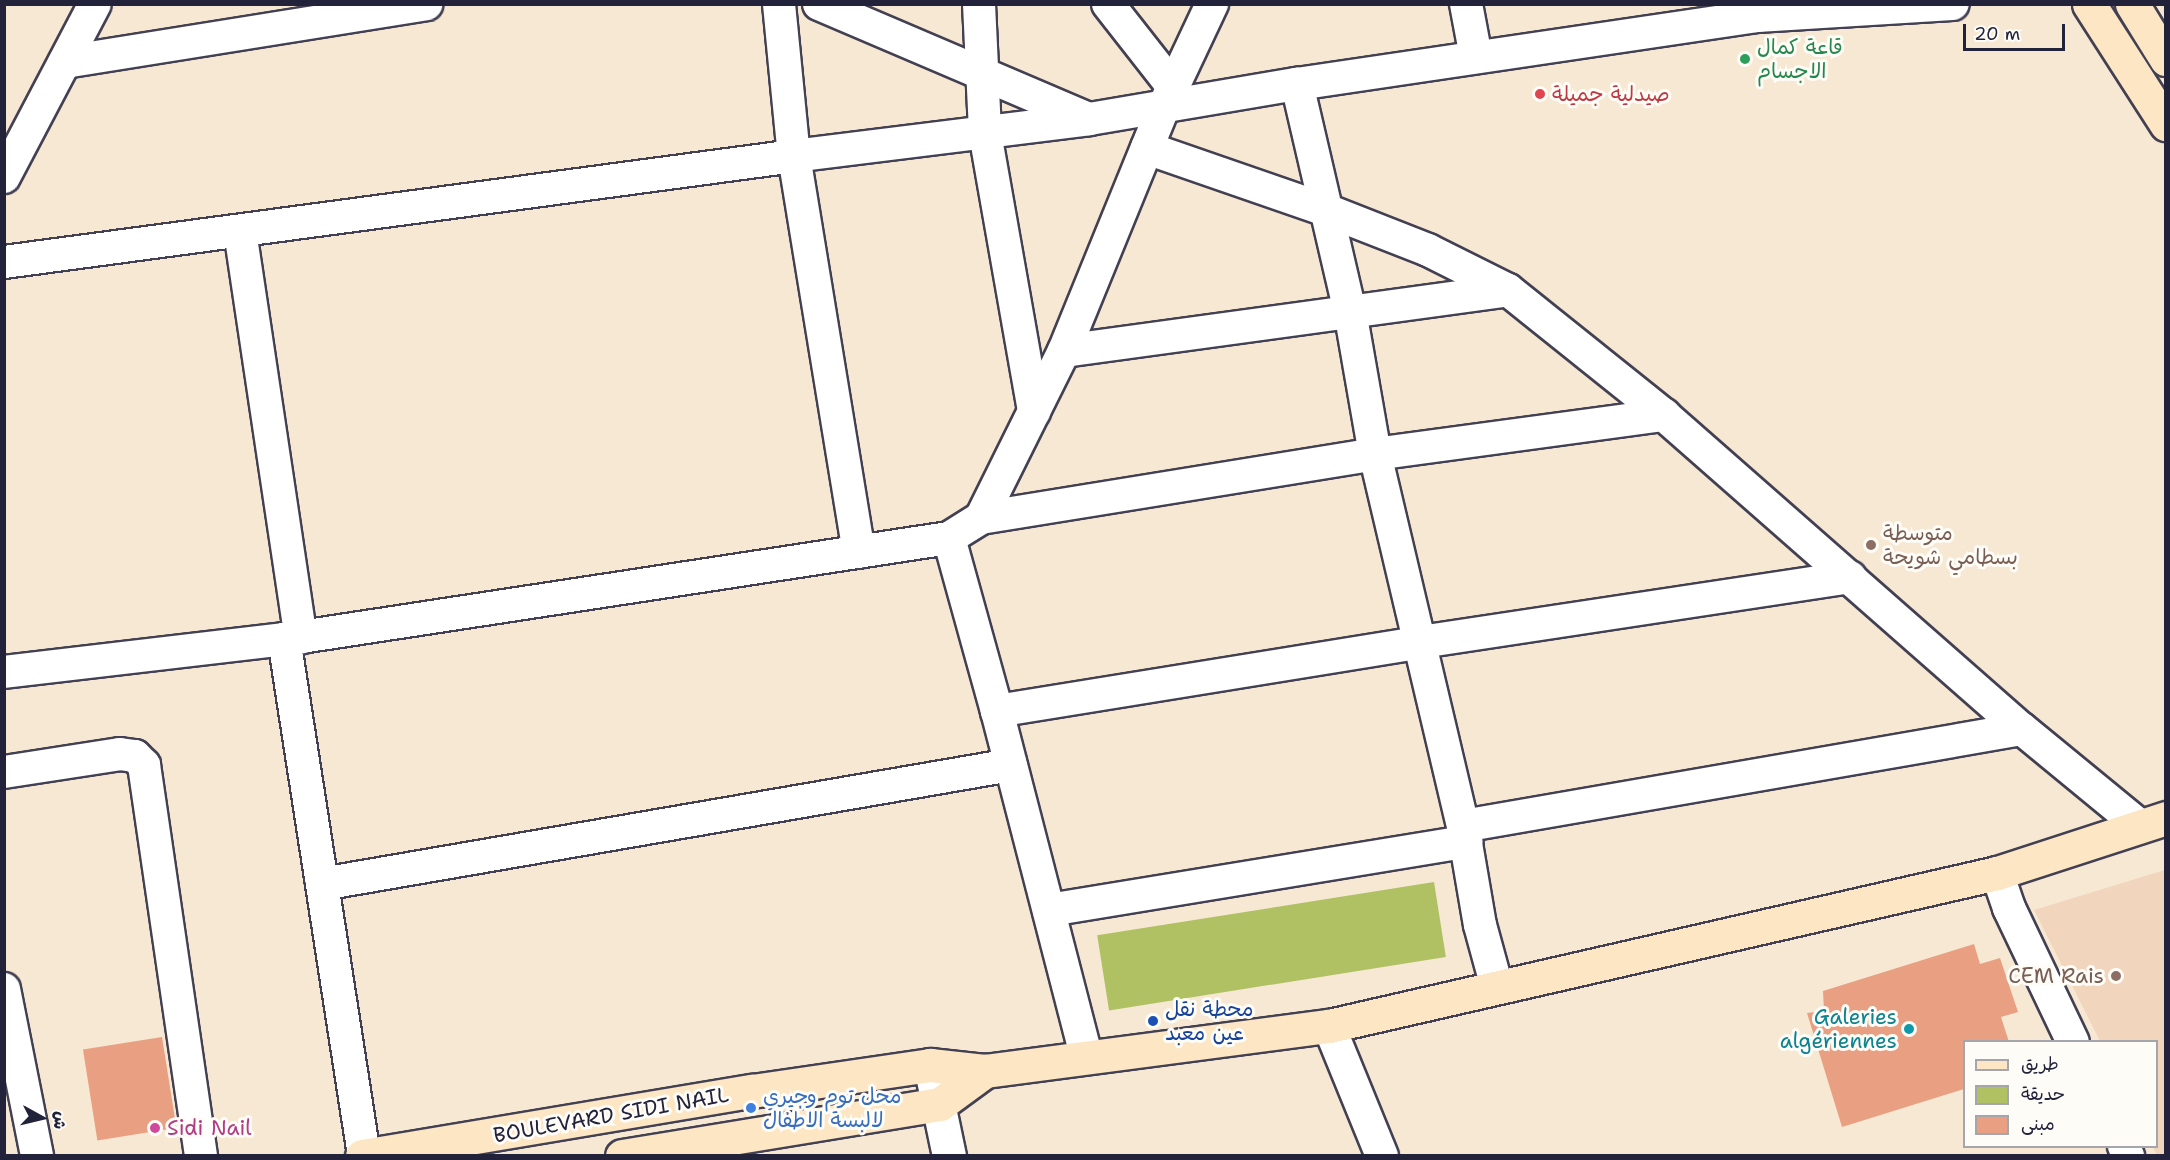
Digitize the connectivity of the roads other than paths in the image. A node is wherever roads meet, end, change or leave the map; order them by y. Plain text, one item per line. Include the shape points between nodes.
1 (95, 4) edge
2 (426, 4) edge
3 (779, 4) edge
4 (819, 4) edge
5 (979, 4) edge
6 (1108, 4) edge
7 (1212, 4) edge
8 (1466, 4) edge
9 (1953, 4) edge
10 (2090, 4) edge
11 (2132, 4) edge
12 (1756, 10) edge
13 (1476, 57) junction
14 (2166, 59) edge
15 (65, 63) junction
16 (982, 74) junction
17 (1297, 84) junction
18 (1169, 96) junction
19 (1089, 119) junction
20 (2166, 124) edge
21 (985, 133) junction
22 (1147, 148) junction
23 (794, 156) junction
24 (4, 177) edge
25 (1326, 210) junction
26 (240, 231) junction
27 (4, 262) edge
28 (1508, 290) junction
29 (1350, 311) junction
30 (1064, 351) junction
31 (1034, 411) junction
32 (1664, 415) junction
33 (1375, 454) junction
34 (981, 518) junction
35 (949, 538) junction
36 (859, 552) junction
37 (1850, 577) junction
38 (292, 638) junction
39 (1421, 642) junction
40 (4, 672) edge
41 (997, 711) junction
42 (2022, 729) junction
43 (1011, 765) junction
44 (4, 772) edge
45 (2153, 822) edge
46 (1464, 834) junction
47 (1997, 873) junction
48 (322, 884) junction
49 (1049, 910) junction
50 (1497, 987) junction
51 (4, 989) edge
52 (1329, 1026) junction
53 (2073, 1040) edge
54 (1087, 1058) junction
55 (930, 1065) junction
56 (985, 1071) junction
57 (940, 1104) junction
58 (38, 1155) edge
59 (201, 1155) edge
60 (363, 1155) edge
61 (622, 1155) edge
62 (949, 1155) edge
63 (1382, 1155) edge

1 - 15 street
2 - 15 street
3 - 23 street
4 - 16 street
5 - 16 street
6 - 18 street
7 - 18 street
8 - 13 street
9 - 12 street
10 - 20 main road
11 - 14 main road
12 - 13 street
13 - 17 street
15 - 24 street
16 - 19 street
16 - 21 street
17 - 18 street
17 - 25 street
18 - 19 street
18 - 22 street
19 - 21 street
21 - 23 street
21 - 31 street
22 - 25 street
22 - 30 street
23 - 26 street
23 - 36 street
25 - 28 street via 1428,250
25 - 29 street
26 - 27 street
26 - 38 street
28 - 29 street
28 - 32 street
29 - 30 street
29 - 33 street
30 - 31 street
31 - 34 street
32 - 33 street
32 - 37 street
33 - 34 street
33 - 39 street
34 - 35 street
35 - 36 street
35 - 41 street
36 - 38 street
37 - 39 street
37 - 42 street
38 - 40 street
38 - 48 street
39 - 41 street
39 - 46 street
41 - 43 street
42 - 45 street
42 - 46 street
43 - 48 street
43 - 49 street
44 - 59 street via 120,754 135,756 144,765
45 - 47 main road
46 - 49 street
46 - 50 street via 1480,925
47 - 50 main road
47 - 53 street via 2009,908
48 - 60 street
49 - 54 street
50 - 52 main road
51 - 58 street
52 - 54 main road
52 - 63 street
54 - 56 main road
55 - 56 main road, BOULEVARD SIDI NAIL
55 - 57 street
55 - 60 main road, BOULEVARD SIDI NAIL
56 - 57 main road, BOULEVARD SIDI NAIL
57 - 61 main road, BOULEVARD SIDI NAIL
57 - 62 street

